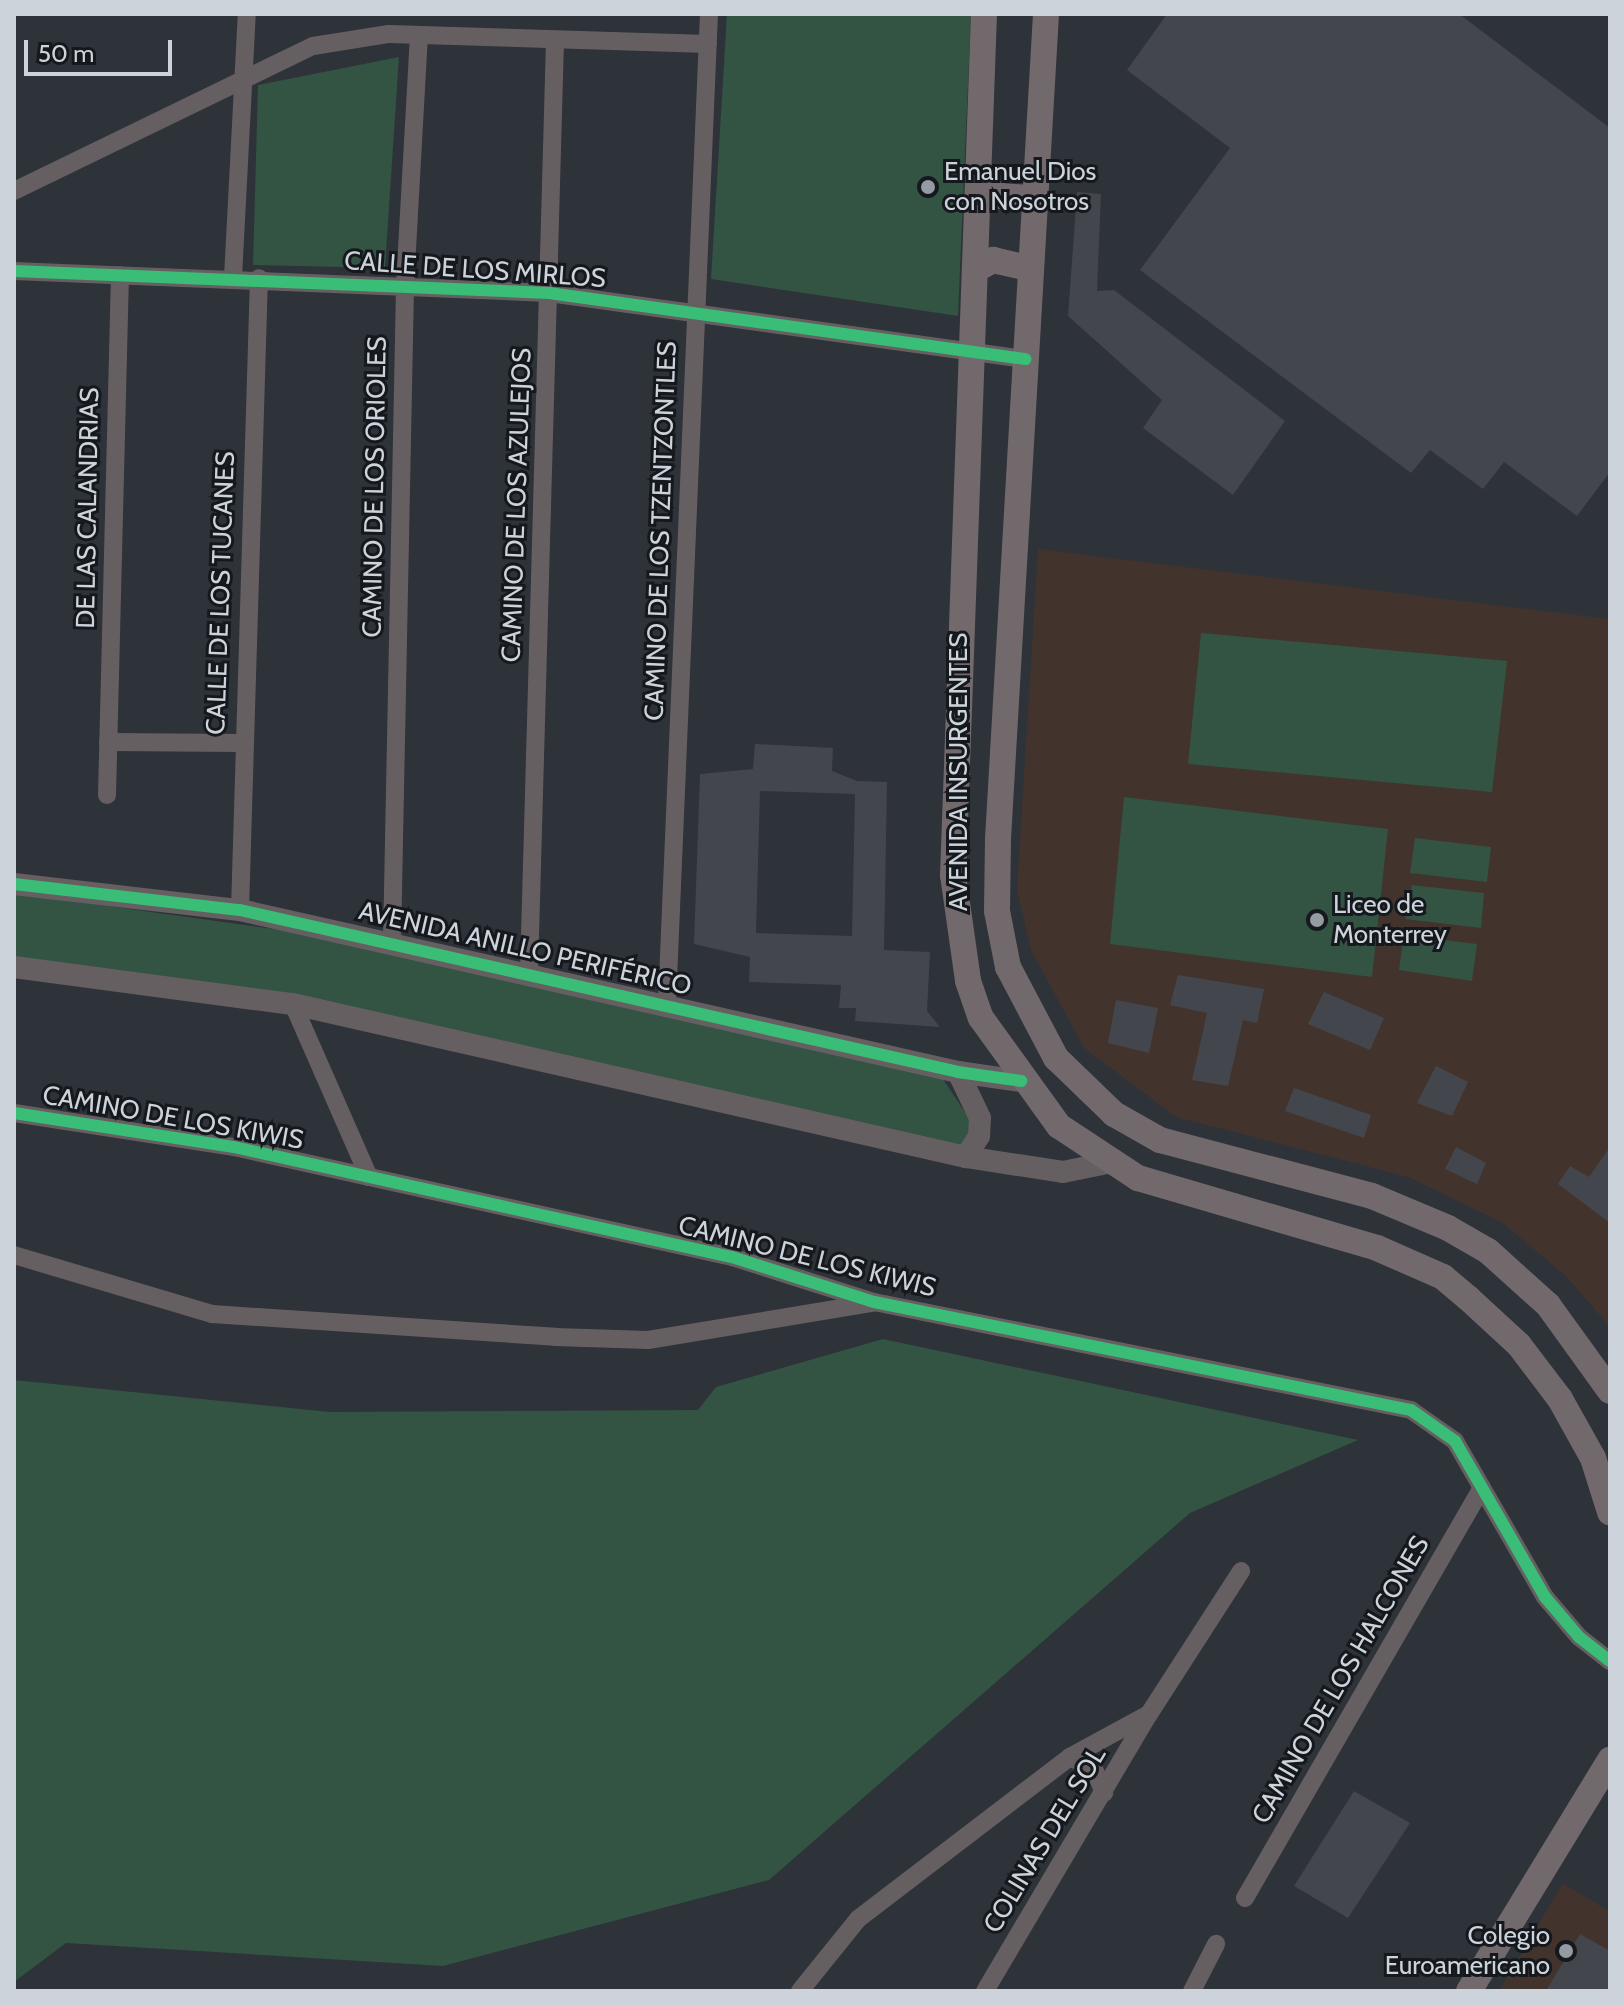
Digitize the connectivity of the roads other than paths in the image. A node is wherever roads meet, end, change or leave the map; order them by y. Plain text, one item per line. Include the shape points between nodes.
1 (247, 14) edge
2 (709, 14) edge
3 (984, 14) edge
4 (1046, 14) edge
5 (419, 35) junction
6 (555, 40) junction
7 (708, 44) junction
8 (239, 83) junction
9 (980, 184) junction
10 (14, 191) edge
11 (1033, 198) junction
12 (1028, 268) junction
13 (975, 270) junction
14 (14, 271) edge
15 (120, 275) junction
16 (233, 277) junction
17 (259, 278) junction
18 (405, 285) junction
19 (549, 293) junction
20 (697, 312) junction
21 (973, 351) junction
22 (1025, 359) junction
23 (108, 742) junction
24 (241, 743) junction
25 (107, 795) dead end
26 (14, 884) edge
27 (240, 910) junction
28 (392, 941) junction
29 (14, 967) edge
30 (529, 972) junction
31 (667, 1003) junction
32 (293, 1004) junction
33 (958, 1072) junction
34 (1021, 1081) junction
35 (14, 1113) edge
36 (966, 1157) junction
37 (1112, 1162) junction
38 (369, 1177) junction
39 (14, 1255) edge
40 (874, 1302) junction
41 (1610, 1391) edge
42 (1482, 1487) junction
43 (1610, 1512) edge
44 (1241, 1571) dead end
45 (1610, 1661) edge
46 (1149, 1714) junction
47 (1070, 1757) junction
48 (1610, 1760) edge
49 (1104, 1793) junction
50 (1610, 1793) edge
51 (1245, 1898) dead end
52 (1216, 1944) dead end
53 (800, 1991) edge
54 (985, 1991) edge
55 (1192, 1991) edge
56 (1469, 1991) edge
57 (1490, 1991) edge

1 - 8 street
2 - 7 street, CAMINO DE LOS TZENTZONTLES
3 - 9 main road, AVENIDA INSURGENTES
4 - 11 main road, AVENIDA INSURGENTES
5 - 6 street
5 - 8 street via 313,46
5 - 18 street, CAMINO DE LOS ORIOLES
6 - 7 street
6 - 19 street, CAMINO DE LOS AZULEJOS
7 - 20 street, CAMINO DE LOS TZENTZONTLES
8 - 10 street
8 - 16 street
9 - 11 main road via 1001,196
9 - 13 main road, AVENIDA INSURGENTES
11 - 12 main road, AVENIDA INSURGENTES
12 - 13 main road via 993,260
12 - 22 main road, AVENIDA INSURGENTES
13 - 21 main road, AVENIDA INSURGENTES
14 - 15 street, CALLE DE LOS MIRLOS
15 - 16 street, CALLE DE LOS MIRLOS
15 - 23 street, DE LAS CALANDRIAS
16 - 17 street, CALLE DE LOS MIRLOS
17 - 18 street, CALLE DE LOS MIRLOS
17 - 24 street, CALLE DE LOS TUCANES
18 - 19 street, CALLE DE LOS MIRLOS
18 - 28 street, CAMINO DE LOS ORIOLES
19 - 20 street, CALLE DE LOS MIRLOS
19 - 30 street, CAMINO DE LOS AZULEJOS
20 - 21 street, CALLE DE LOS MIRLOS
20 - 31 street, CAMINO DE LOS TZENTZONTLES
21 - 22 street, CALLE DE LOS MIRLOS
21 - 34 main road, AVENIDA INSURGENTES via 953,875 968,981 992,1043
22 - 41 main road, AVENIDA INSURGENTES via 1009,588 997,911 1008,967 1032,1021 1056,1058 1114,1114 1160,1140 1372,1196 1488,1251 1573,1333
23 - 24 street
23 - 25 street, DE LAS CALANDRIAS
24 - 27 street, CALLE DE LOS TUCANES
26 - 27 street, AVENIDA ANILLO PERIFÉRICO
27 - 28 street, AVENIDA ANILLO PERIFÉRICO
28 - 30 street, AVENIDA ANILLO PERIFÉRICO
29 - 32 street
30 - 31 street, AVENIDA ANILLO PERIFÉRICO
31 - 33 street, AVENIDA ANILLO PERIFÉRICO
32 - 36 street
32 - 38 street
33 - 34 street, AVENIDA ANILLO PERIFÉRICO
33 - 36 street via 980,1118 979,1136
34 - 37 main road, AVENIDA INSURGENTES via 1059,1126
35 - 38 street, CAMINO DE LOS KIWIS via 234,1147
36 - 37 street via 1063,1172
37 - 43 main road, AVENIDA INSURGENTES via 1169,1192 1377,1248 1443,1277 1498,1322 1541,1372 1578,1426
38 - 40 street, CAMINO DE LOS KIWIS via 732,1257
39 - 40 street, CAMINO DE LOS KIWIS via 212,1314 598,1339 694,1335
40 - 42 street, CAMINO DE LOS KIWIS via 1411,1410 1455,1441
42 - 45 street, CAMINO DE LOS KIWIS via 1558,1615
42 - 51 street, CAMINO DE LOS HALCONES
44 - 46 street, COLINAS DEL SOL
46 - 47 street
46 - 49 street, COLINAS DEL SOL
47 - 49 street via 1094,1769
47 - 53 street via 858,1919
48 - 56 main road
49 - 54 street, COLINAS DEL SOL
50 - 57 main road
52 - 55 street

